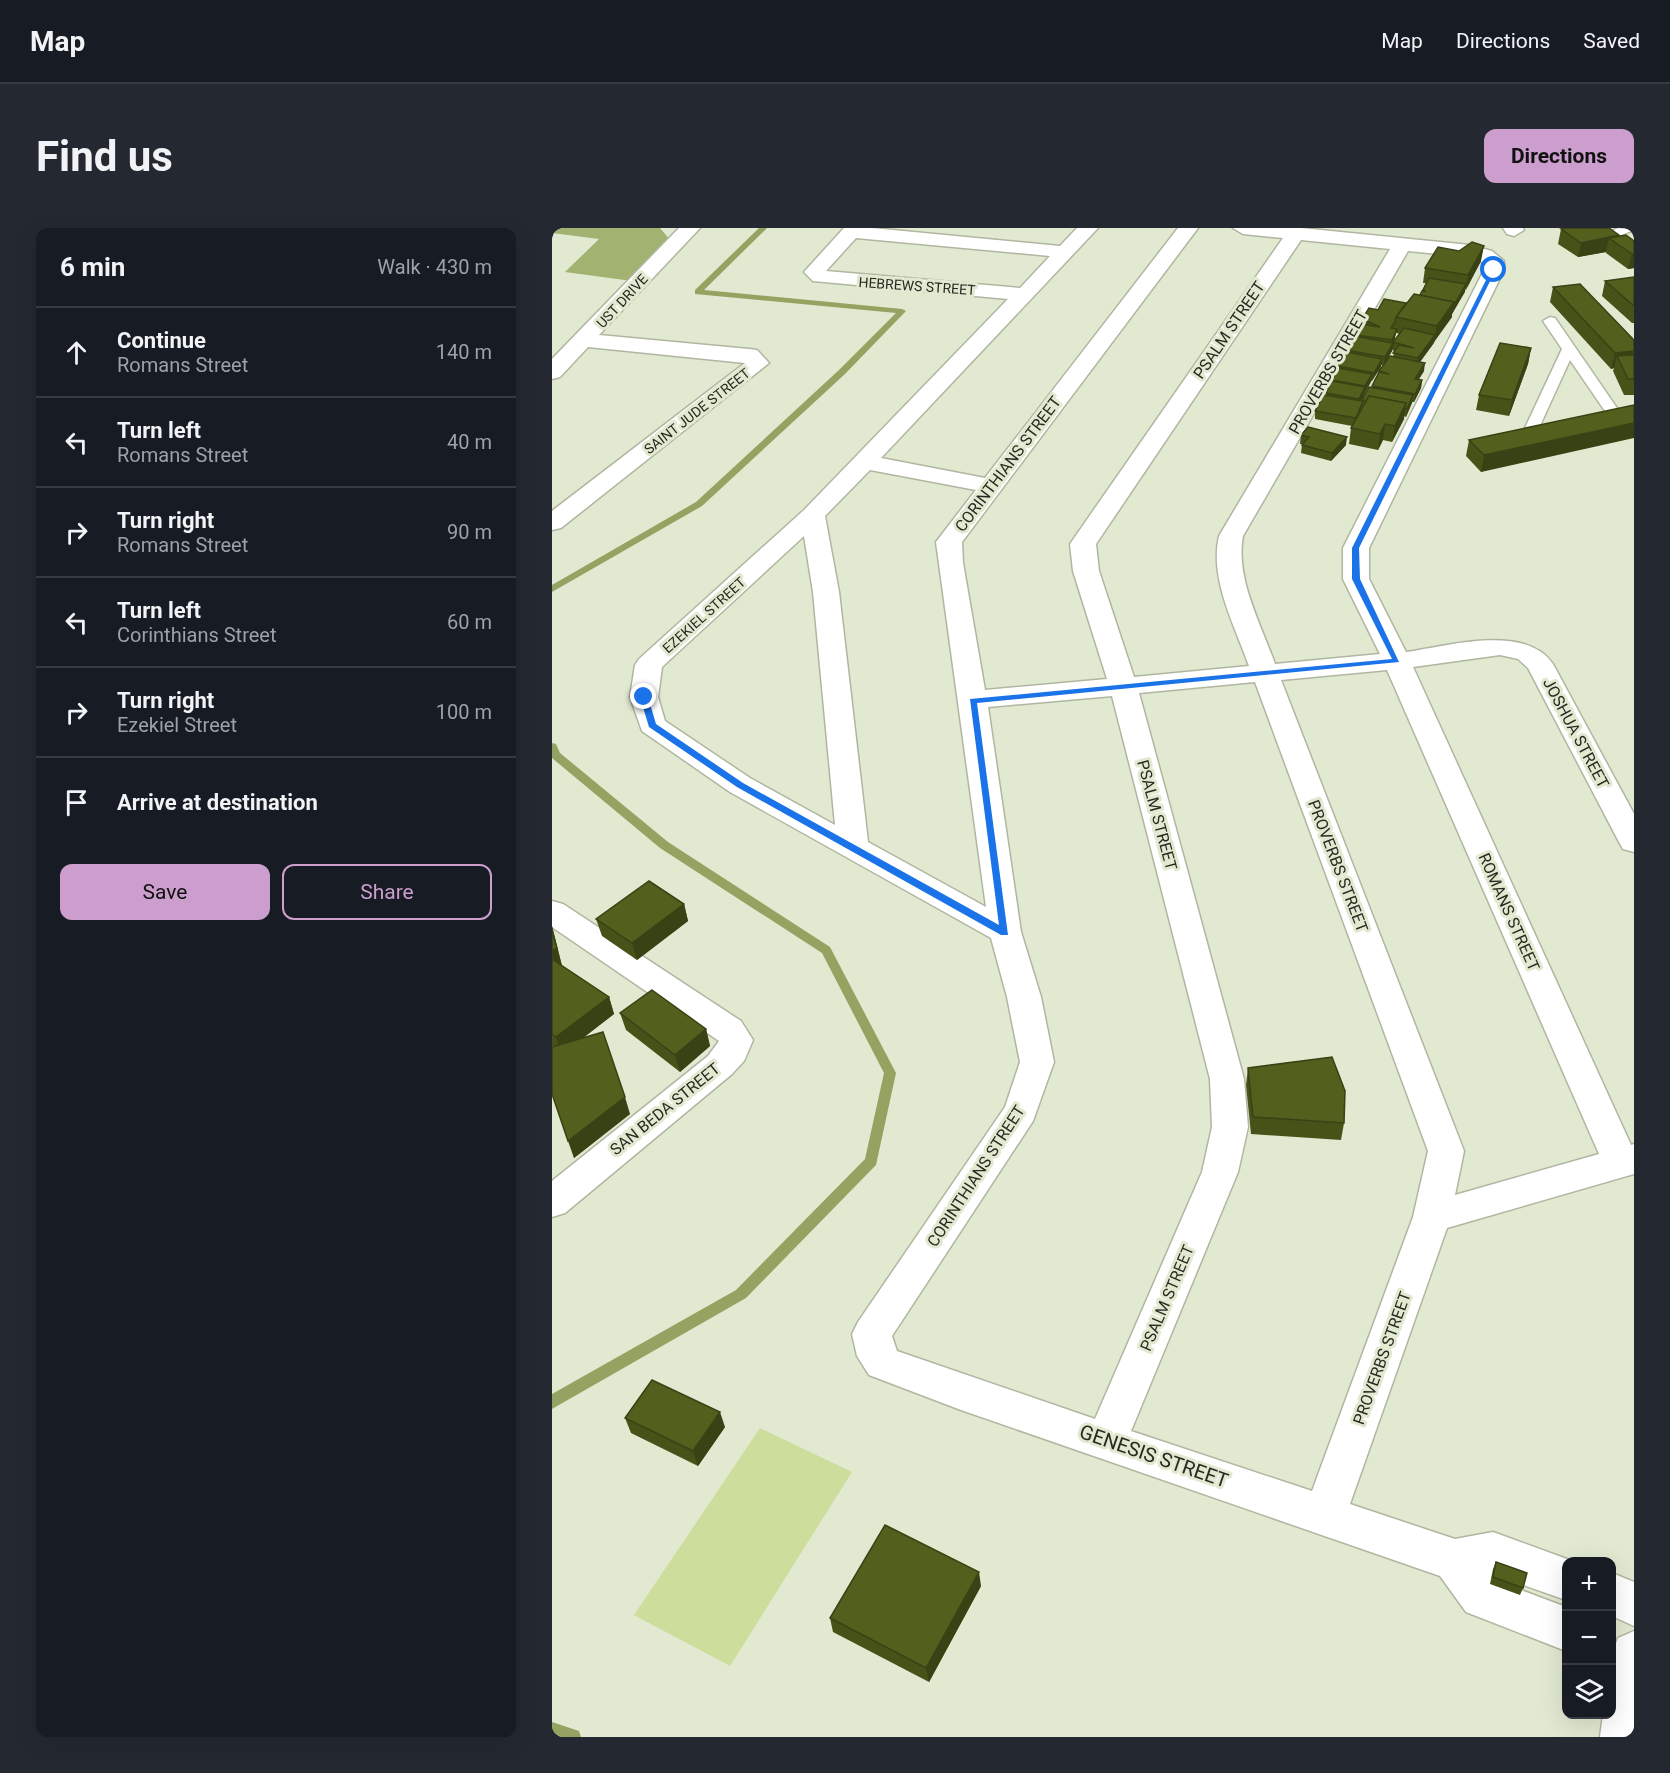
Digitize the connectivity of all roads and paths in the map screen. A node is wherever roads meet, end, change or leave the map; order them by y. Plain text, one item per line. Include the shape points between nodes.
1 (690, 228) edge
2 (1088, 228) edge
3 (1188, 228) edge
4 (1243, 228) edge
5 (1629, 228) edge
6 (853, 230) edge
7 (1599, 232) edge
8 (1296, 233) junction
9 (1403, 243) junction
10 (1625, 249) edge
11 (1065, 252) junction
12 (1023, 294) junction
13 (1550, 321) dead end
14 (585, 340) junction
15 (1568, 350) junction
16 (552, 372) edge
17 (1593, 418) edge
18 (1551, 426) edge
19 (866, 462) junction
20 (990, 486) junction
21 (813, 515) junction
22 (552, 524) edge
23 (1397, 661) junction
24 (1265, 673) junction
25 (1123, 686) junction
26 (973, 700) junction
27 (1634, 842) edge
28 (853, 848) junction
29 (552, 912) edge
30 (1005, 932) junction
31 (1628, 1161) edge
32 (552, 1202) edge
33 (1432, 1217) junction
34 (872, 1334) joint
35 (1107, 1440) junction
36 (1325, 1515) junction
37 (1455, 1560) junction
38 (1562, 1578) edge
39 (1616, 1597) edge
40 (1634, 1604) edge
41 (1562, 1627) edge
42 (1616, 1648) edge
43 (1634, 1654) edge
44 (1623, 1737) edge

1 - 14 street, UST DRIVE
2 - 11 street, EZEKIEL STREET
3 - 20 street, CORINTHIANS STREET
4 - 8 street
5 - 7 lane
6 - 11 street
6 - 12 street, HEBREWS STREET via 814,272 829,279
7 - 10 street
8 - 9 street
8 - 25 street, PSALM STREET via 1083,543 1086,571
9 - 23 street, ROMANS STREET via 1485,255 1494,261 1494,270 1356,548 1356,579
9 - 24 street, PROVERBS STREET via 1231,536 1229,570
11 - 12 street, EZEKIEL STREET
12 - 19 street, EZEKIEL STREET
13 - 15 lane
14 - 16 street, UST DRIVE
14 - 22 street, SAINT JUDE STREET via 749,356 758,363
15 - 17 lane via 1619,413
15 - 18 lane via 1526,431
19 - 20 street
19 - 21 street, EZEKIEL STREET
20 - 26 street, CORINTHIANS STREET via 950,542 950,563
21 - 28 street via 826,592
21 - 28 street, EZEKIEL STREET via 649,665 644,697 652,725 740,785
23 - 24 street
23 - 27 street, JOSHUA STREET via 1500,647 1527,653 1539,663
23 - 31 street, ROMANS STREET
24 - 25 street
24 - 33 street, PROVERBS STREET via 1446,1151
25 - 26 street
25 - 35 street, PSALM STREET via 1227,1079 1230,1127 1220,1172
26 - 30 street, CORINTHIANS STREET
28 - 30 street, EZEKIEL STREET
29 - 32 street, SAN BEDA STREET via 729,1030 736,1040 732,1052 720,1065
30 - 34 street, CORINTHIANS STREET via 1037,1062 1021,1111
31 - 33 street
33 - 36 street, PROVERBS STREET
34 - 35 street, GENESIS STREET via 877,1356 883,1363
35 - 36 street, GENESIS STREET
36 - 37 street, GENESIS STREET
37 - 38 street, GENESIS STREET via 1493,1553
37 - 41 street via 1482,1597
39 - 40 street
42 - 43 street
43 - 44 street

